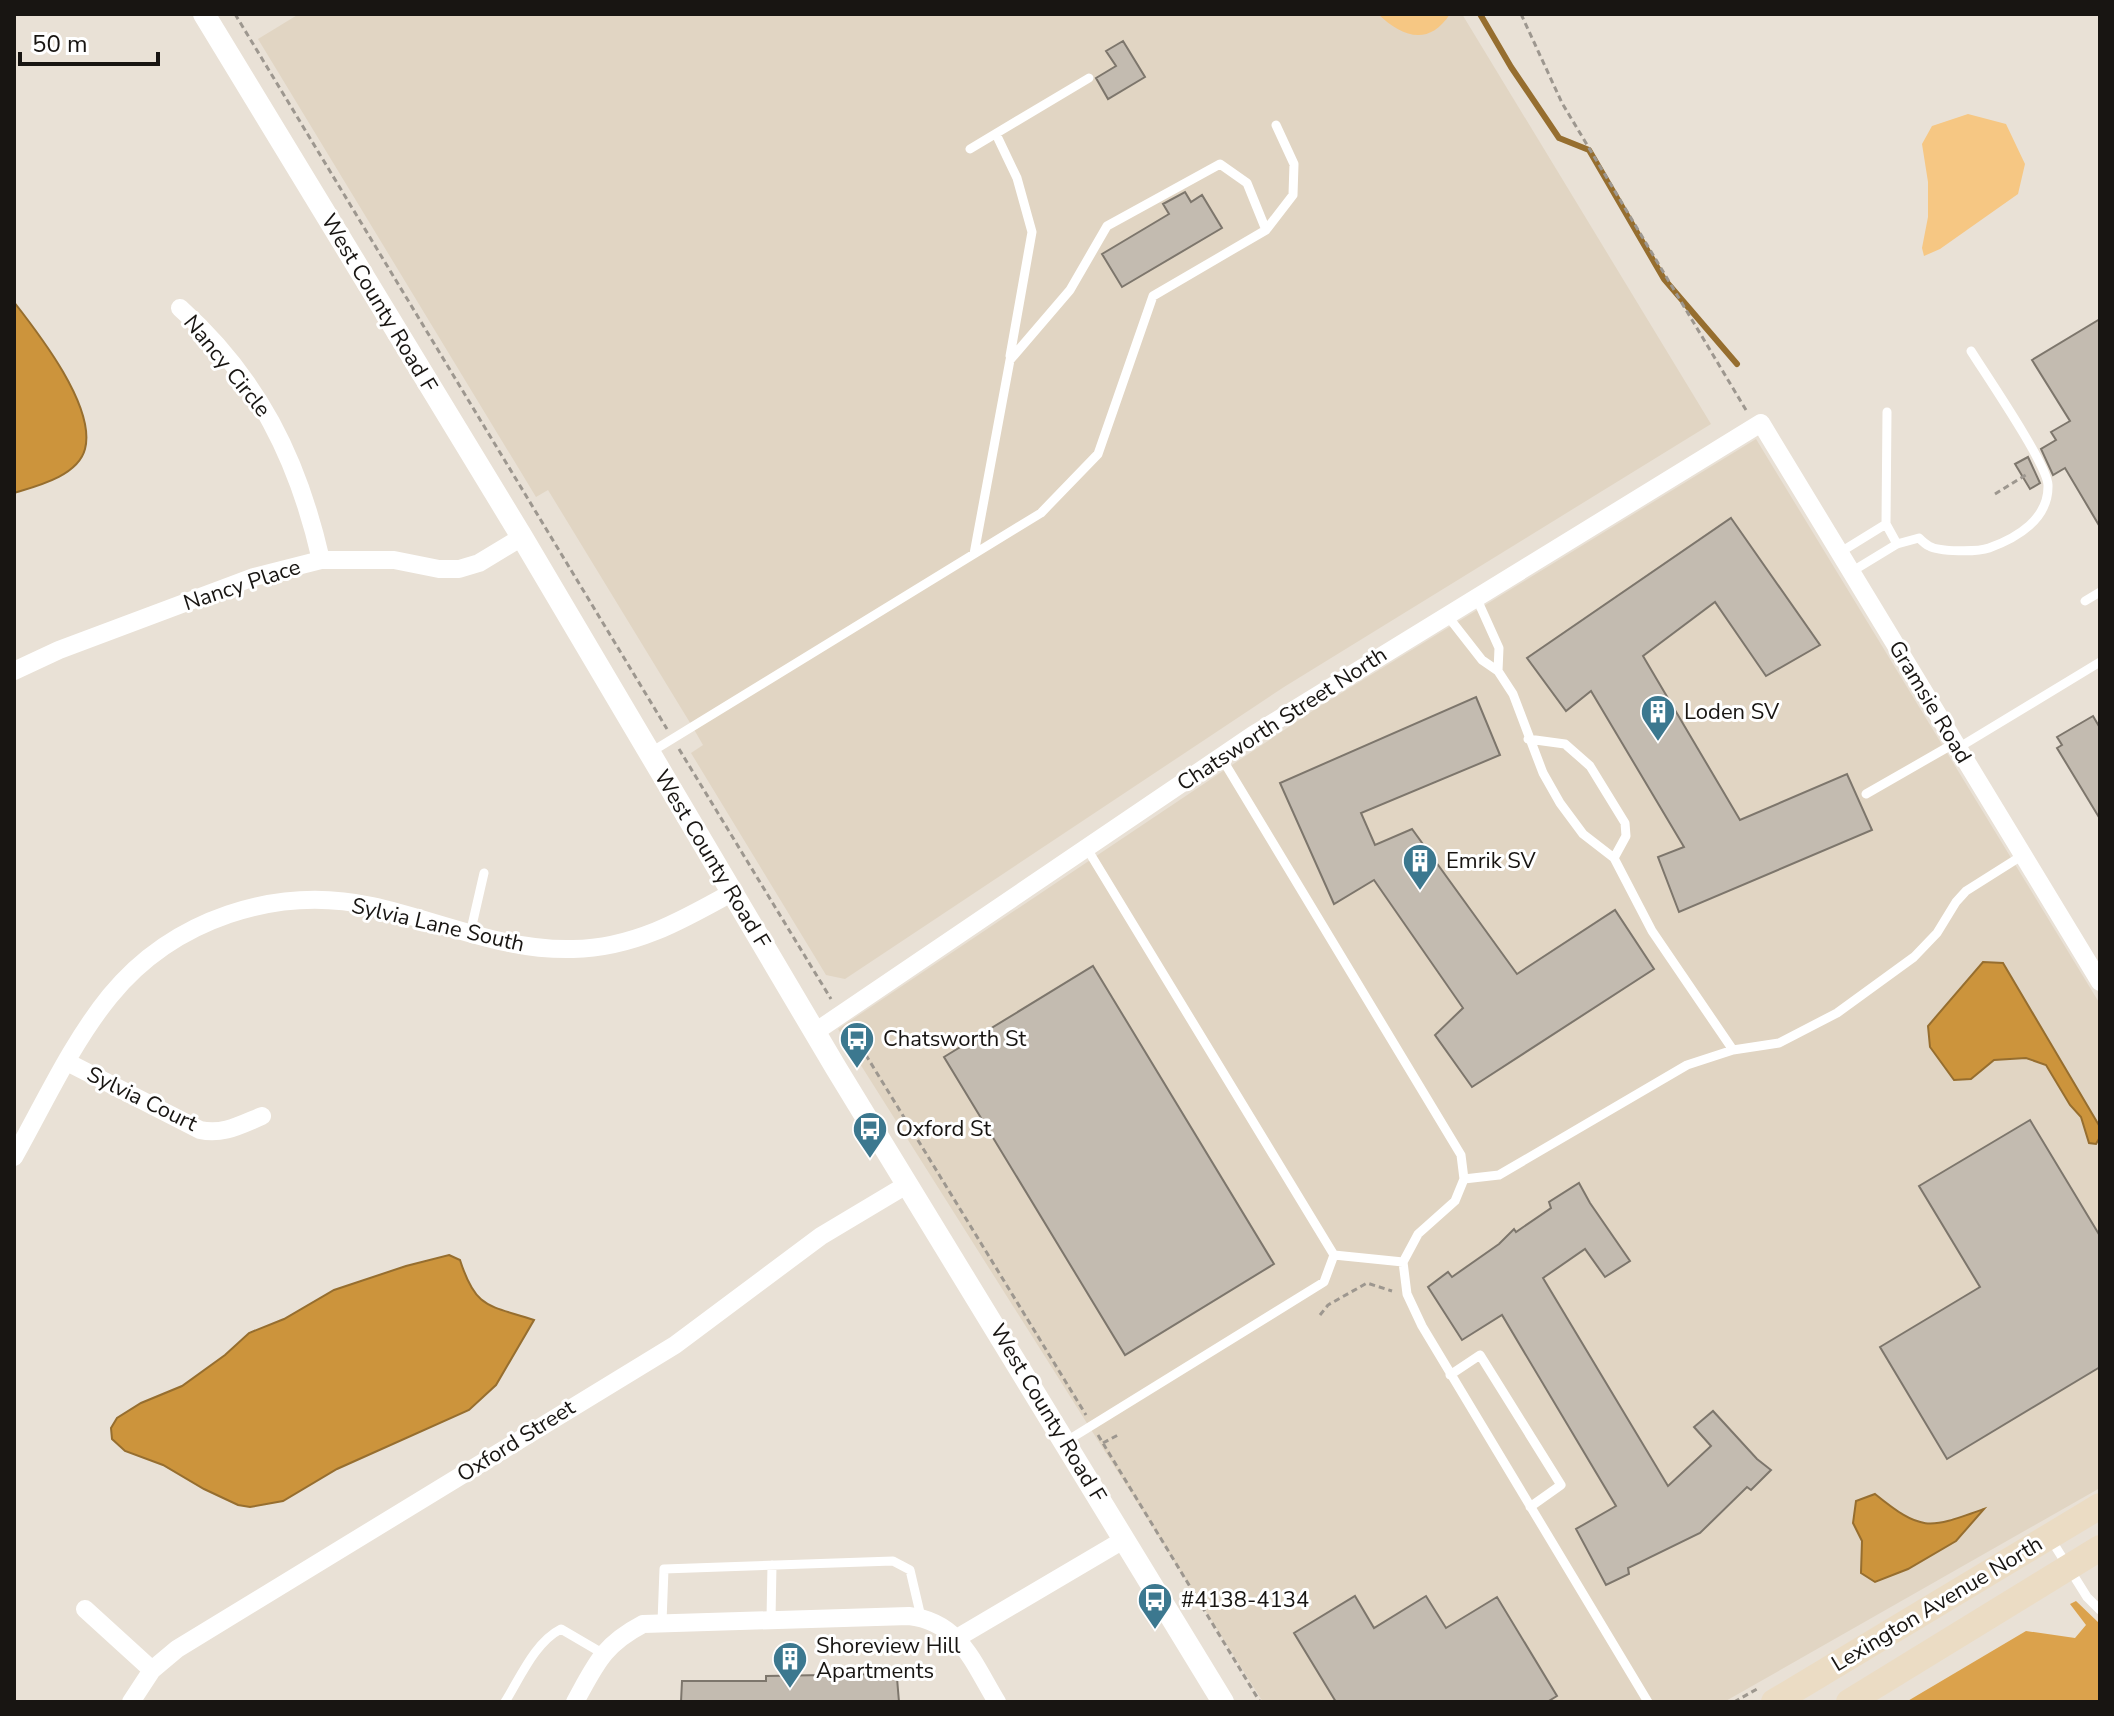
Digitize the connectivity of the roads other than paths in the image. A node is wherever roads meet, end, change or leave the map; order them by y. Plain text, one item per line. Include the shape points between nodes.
1 (204, 14) edge
2 (1089, 78) dead end
3 (1276, 125) dead end
4 (996, 134) junction
5 (970, 149) dead end
6 (1266, 230) junction
7 (180, 308) dead end
8 (1971, 351) dead end
9 (1010, 360) junction
10 (1887, 412) dead end
11 (1758, 424) joint
12 (1886, 524) junction
13 (522, 537) junction
14 (1897, 544) junction
15 (1839, 553) junction
16 (974, 554) junction
17 (321, 560) junction
18 (1851, 572) junction
19 (2100, 592) edge
20 (1476, 597) junction
21 (2085, 601) dead end
22 (1446, 614) junction
23 (2100, 662) edge
24 (14, 671) edge
25 (1498, 671) junction
26 (1528, 739) junction
27 (1957, 746) junction
28 (648, 753) junction
29 (1221, 757) junction
30 (1866, 794) dead end
31 (1086, 847) junction
32 (2023, 855) junction
33 (1614, 858) junction
34 (484, 873) dead end
35 (731, 893) junction
36 (470, 934) junction
37 (2097, 970) edge
38 (815, 1032) junction
39 (1733, 1050) junction
40 (67, 1062) junction
41 (262, 1116) dead end
42 (14, 1157) edge
43 (1464, 1179) junction
44 (908, 1184) junction
45 (1334, 1255) junction
46 (1403, 1262) junction
47 (1450, 1375) junction
48 (1065, 1442) junction
49 (2100, 1506) edge
50 (1530, 1507) junction
51 (2049, 1537) junction
52 (1125, 1539) junction
53 (2100, 1548) edge
54 (772, 1565) junction
55 (2068, 1567) junction
56 (85, 1609) dead end
57 (2100, 1610) edge
58 (921, 1617) junction
59 (771, 1619) junction
60 (662, 1622) junction
61 (957, 1638) junction
62 (602, 1653) junction
63 (152, 1670) junction
64 (131, 1702) edge
65 (505, 1702) edge
66 (575, 1702) edge
67 (997, 1702) edge
68 (1223, 1702) edge
69 (1648, 1702) edge
70 (1774, 1702) edge
71 (1849, 1702) edge

1 - 13 street, West County Road F
2 - 4 lane
3 - 6 lane via 1294,164 1293,195
4 - 5 lane
4 - 9 lane via 1017,178 1032,232
6 - 9 lane via 1247,183 1220,164 1107,226 1070,290
6 - 16 lane via 1153,296 1098,454 1041,513
7 - 17 street, Nancy Circle via 268,413 298,475
8 - 14 lane via 2041,466 2048,484 2041,513 2019,535 1986,550 1930,548 1919,538
9 - 16 lane
10 - 12 lane
11 - 15 street, Gramsie Road
11 - 20 street, Chatsworth Street North
12 - 14 lane
12 - 15 lane
13 - 17 street, Nancy Place via 459,569 394,560
13 - 28 street, West County Road F
14 - 18 lane
15 - 18 street, Gramsie Road
16 - 28 lane
17 - 24 street, Nancy Place via 254,577
18 - 27 street, Gramsie Road
19 - 21 lane
20 - 22 street, Chatsworth Street North
20 - 25 lane via 1499,648
22 - 25 lane via 1482,660
22 - 29 street, Chatsworth Street North
23 - 27 lane
25 - 26 lane via 1521,712
26 - 33 lane via 1560,803 1583,834
26 - 33 lane via 1565,744 1590,766 1625,823 1626,836
27 - 30 lane
27 - 32 street, Gramsie Road
28 - 35 street, West County Road F
29 - 31 street, Chatsworth Street North
29 - 43 lane via 1448,1132 1461,1155
31 - 38 street, Chatsworth Street North
31 - 45 lane
32 - 37 street, Gramsie Road
32 - 39 lane via 1966,891 1914,957 1837,1013 1779,1043
33 - 39 lane via 1652,931
34 - 36 lane
35 - 36 street, Sylvia Lane South via 672,926 611,945 543,948
35 - 38 street, West County Road F
36 - 40 street, Sylvia Lane South via 371,906 335,902 302,900 230,912 194,928 136,969 93,1019
38 - 44 street, West County Road F
39 - 43 lane via 1687,1065 1499,1175
40 - 41 street, Sylvia Court via 200,1130 226,1131
40 - 42 street, Sylvia Lane South
43 - 46 lane via 1455,1201 1418,1234
44 - 48 street, West County Road F
44 - 63 street, Oxford Street via 821,1236 675,1345 177,1649
45 - 46 lane
45 - 48 lane via 1324,1282
46 - 47 lane via 1422,1326
47 - 50 lane
47 - 50 lane via 1480,1355 1561,1485
48 - 52 street, West County Road F
49 - 51 main road, Lexington Avenue North
50 - 69 lane
51 - 55 lane
51 - 70 main road, Lexington Avenue North
52 - 61 street
52 - 68 street, West County Road F
53 - 55 main road, Lexington Avenue North
54 - 58 lane via 893,1561 910,1570
54 - 59 lane
54 - 60 lane via 664,1569
55 - 57 lane
55 - 71 main road, Lexington Avenue North
56 - 63 street
58 - 59 street
58 - 61 street
59 - 60 street
60 - 62 street via 621,1635
61 - 67 street
62 - 65 lane via 561,1629 554,1632
62 - 66 street
63 - 64 street, Oxford Street

